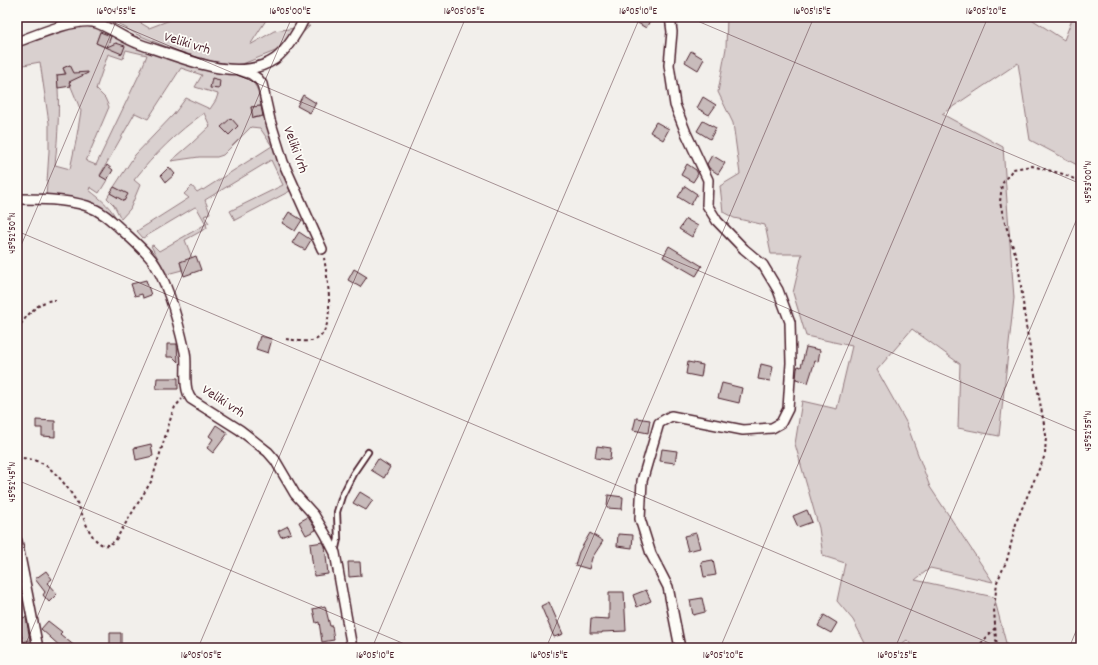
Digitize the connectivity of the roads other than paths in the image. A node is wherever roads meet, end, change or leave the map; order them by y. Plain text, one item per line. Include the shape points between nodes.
1 (305, 17) edge
2 (670, 17) edge
3 (17, 42) edge
4 (238, 69) junction
5 (17, 199) edge
6 (322, 249) road end
7 (368, 452) dead end
8 (17, 541) edge
9 (335, 553) junction
10 (38, 648) edge
11 (352, 648) edge
12 (680, 648) edge

1 - 4 street via 295,35 275,59 261,65
2 - 12 street via 672,32 669,65 675,105 708,180 707,205 717,221 763,265 778,290 790,322 791,363 788,408 781,423 772,428 744,430 671,416 659,423 642,481 640,519 651,554 668,587
3 - 4 street, Veliki vrh via 57,28 91,22 137,43 193,62
4 - 6 street, Veliki Vrh via 251,74 262,84 283,162
5 - 9 street, Veliki vrh via 62,201 87,206 109,218 141,247 162,277 179,326 186,358 188,395 268,452 296,494 314,515
7 - 9 lane via 353,474 338,507 338,539
8 - 10 street
9 - 11 street, Veliki vrh

